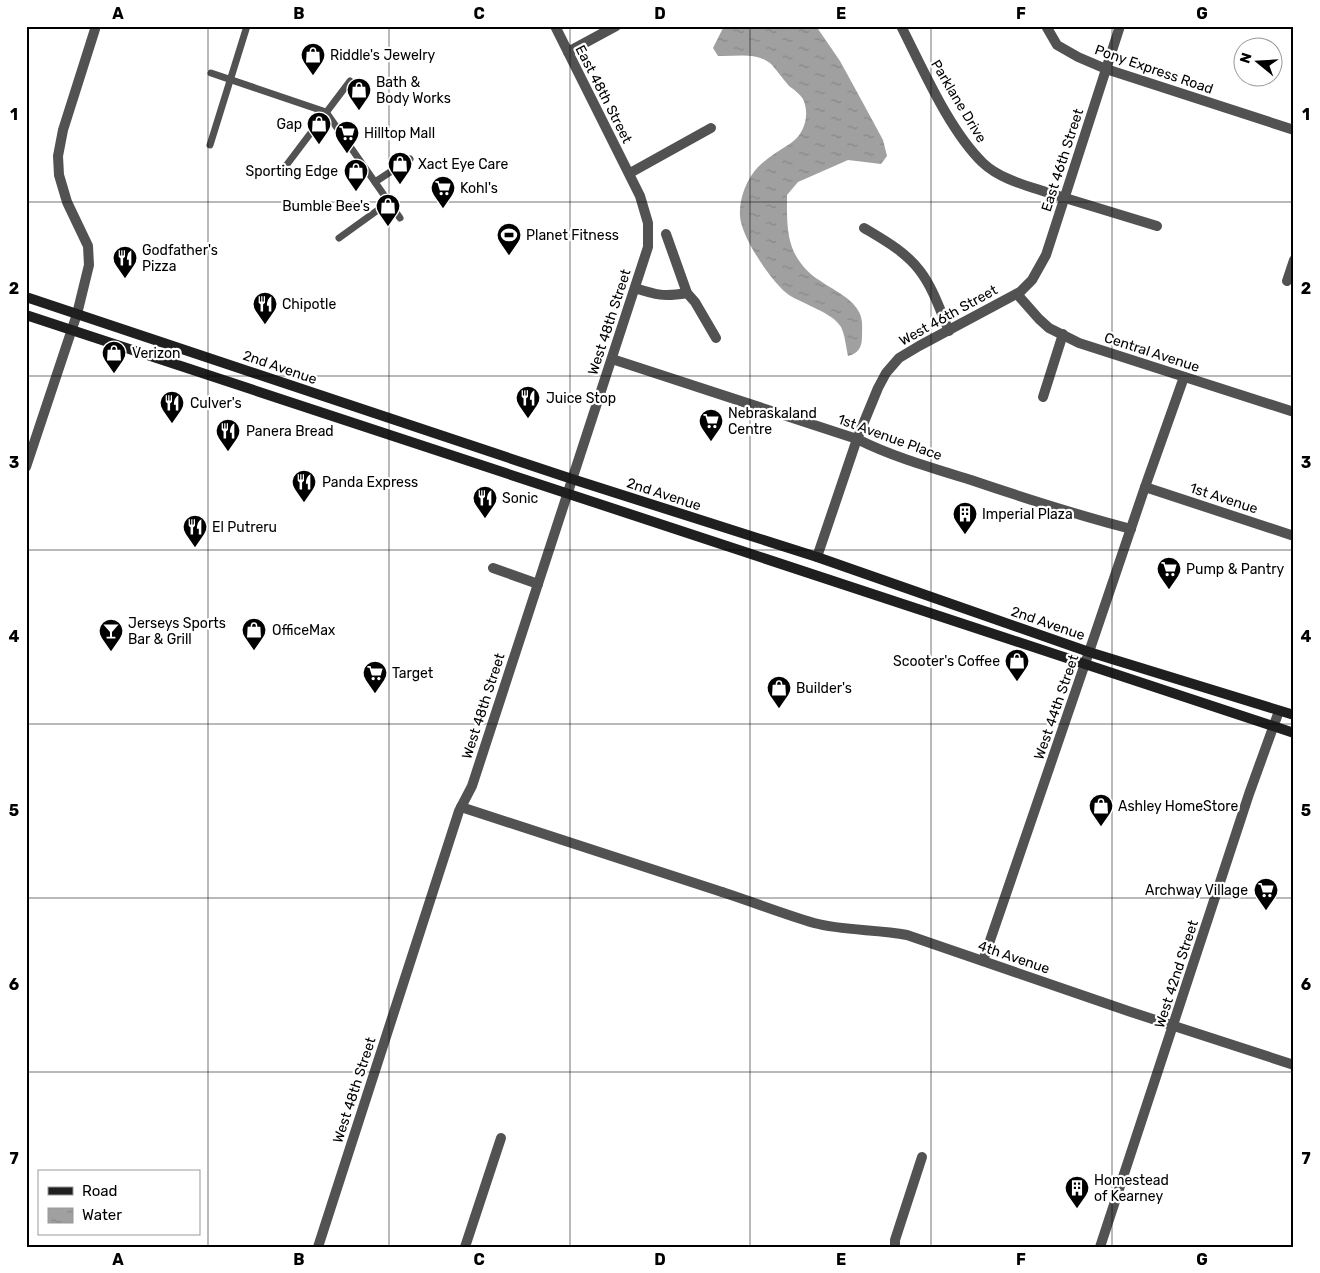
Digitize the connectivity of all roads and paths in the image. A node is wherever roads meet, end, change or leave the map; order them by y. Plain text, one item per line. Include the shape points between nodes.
1 (96, 26) edge
2 (248, 26) edge
3 (555, 26) edge
4 (616, 26) edge
5 (901, 26) edge
6 (1046, 26) edge
7 (1120, 26) edge
8 (568, 52) junction
9 (1106, 68) junction
10 (211, 73) dead end
11 (232, 80) junction
12 (350, 81) dead end
13 (326, 112) junction
14 (711, 128) dead end
15 (1294, 130) edge
16 (210, 145) dead end
17 (410, 159) dead end
18 (282, 171) dead end
19 (630, 173) junction
20 (374, 182) junction
21 (1064, 198) junction
22 (389, 202) junction
23 (400, 218) dead end
24 (1157, 226) dead end
25 (864, 228) dead end
26 (666, 234) dead end
27 (338, 238) dead end
28 (1294, 260) edge
29 (1287, 281) dead end
30 (635, 288) junction
31 (687, 293) junction
32 (1017, 294) junction
33 (26, 297) edge
34 (77, 314) junction
35 (26, 315) edge
36 (72, 330) junction
37 (948, 331) junction
38 (1063, 334) junction
39 (716, 338) dead end
40 (612, 359) junction
41 (1184, 377) junction
42 (1043, 397) dead end
43 (1294, 412) edge
44 (857, 438) junction
45 (26, 467) edge
46 (572, 480) junction
47 (1145, 487) junction
48 (568, 492) junction
49 (1131, 529) junction
50 (1294, 536) edge
51 (817, 557) junction
52 (493, 568) dead end
53 (538, 584) junction
54 (1089, 652) junction
55 (1086, 663) junction
56 (1279, 710) junction
57 (1294, 715) edge
58 (1273, 726) junction
59 (1294, 732) edge
60 (461, 807) junction
61 (983, 961) junction
62 (1174, 1025) junction
63 (1294, 1065) edge
64 (501, 1138) dead end
65 (922, 1157) dead end
66 (318, 1247) edge
67 (465, 1247) edge
68 (895, 1247) edge
69 (1100, 1247) edge

1 - 34 street via 58,156 59,175 67,202 88,246 90,266
2 - 11 street
3 - 8 street, East 48th Street
4 - 8 street
5 - 21 street, Parklane Drive via 957,130 984,164 997,173
6 - 9 street, Pony Express Road via 1057,45
7 - 9 street, East 46th Street
8 - 19 street, East 48th Street
9 - 15 street, Pony Express Road
9 - 21 street, East 46th Street
10 - 11 street
11 - 13 street
11 - 16 street
12 - 13 street
13 - 18 street
13 - 20 street
14 - 19 street
17 - 20 street
19 - 30 street, West 48th Street via 648,223 648,247
20 - 22 street
21 - 24 street, Parklane Drive
21 - 32 street, East 46th Street via 1046,255 1032,280
22 - 23 street
22 - 27 street
25 - 37 street via 899,250 920,270 934,294
26 - 31 street
28 - 29 street
30 - 31 street via 654,295
30 - 40 street, West 48th Street
31 - 39 street
32 - 37 street, West 46th Street
32 - 38 street, Central Avenue via 1039,319
33 - 34 main road, 2nd Avenue
34 - 36 street
34 - 46 main road, 2nd Avenue
35 - 36 main road, 2nd Avenue
36 - 45 street
36 - 48 main road, 2nd Avenue
37 - 44 street, West 46th Street via 899,358 886,373
38 - 41 street, Central Avenue via 1080,343
38 - 42 street
40 - 44 street, 1st Avenue Place
40 - 46 street, West 48th Street
41 - 43 street, Central Avenue
41 - 47 street, West 44th Street
44 - 49 street, 1st Avenue Place via 882,451 942,471
44 - 51 street, West 46th Street
46 - 48 street, West 48th Street
46 - 51 main road, 2nd Avenue
47 - 49 street, West 44th Street
47 - 50 street, 1st Avenue
48 - 53 street, West 48th Street
48 - 55 main road, 2nd Avenue
49 - 54 street, West 44th Street
51 - 54 main road, 2nd Avenue
52 - 53 street
53 - 60 street, West 48th Street via 472,786
54 - 55 street, West 44th Street
54 - 56 main road, 2nd Avenue
55 - 58 main road, 2nd Avenue
55 - 61 street, West 44th Street
56 - 57 main road, 2nd Avenue
56 - 58 street, West 42nd Street
58 - 59 main road, 2nd Avenue
58 - 62 street, West 42nd Street
60 - 61 street, 4th Avenue via 815,923 907,935
60 - 66 street, West 48th Street
61 - 62 street, 4th Avenue
62 - 63 street, 4th Avenue
62 - 69 street, West 42nd Street
64 - 67 street
65 - 68 street

